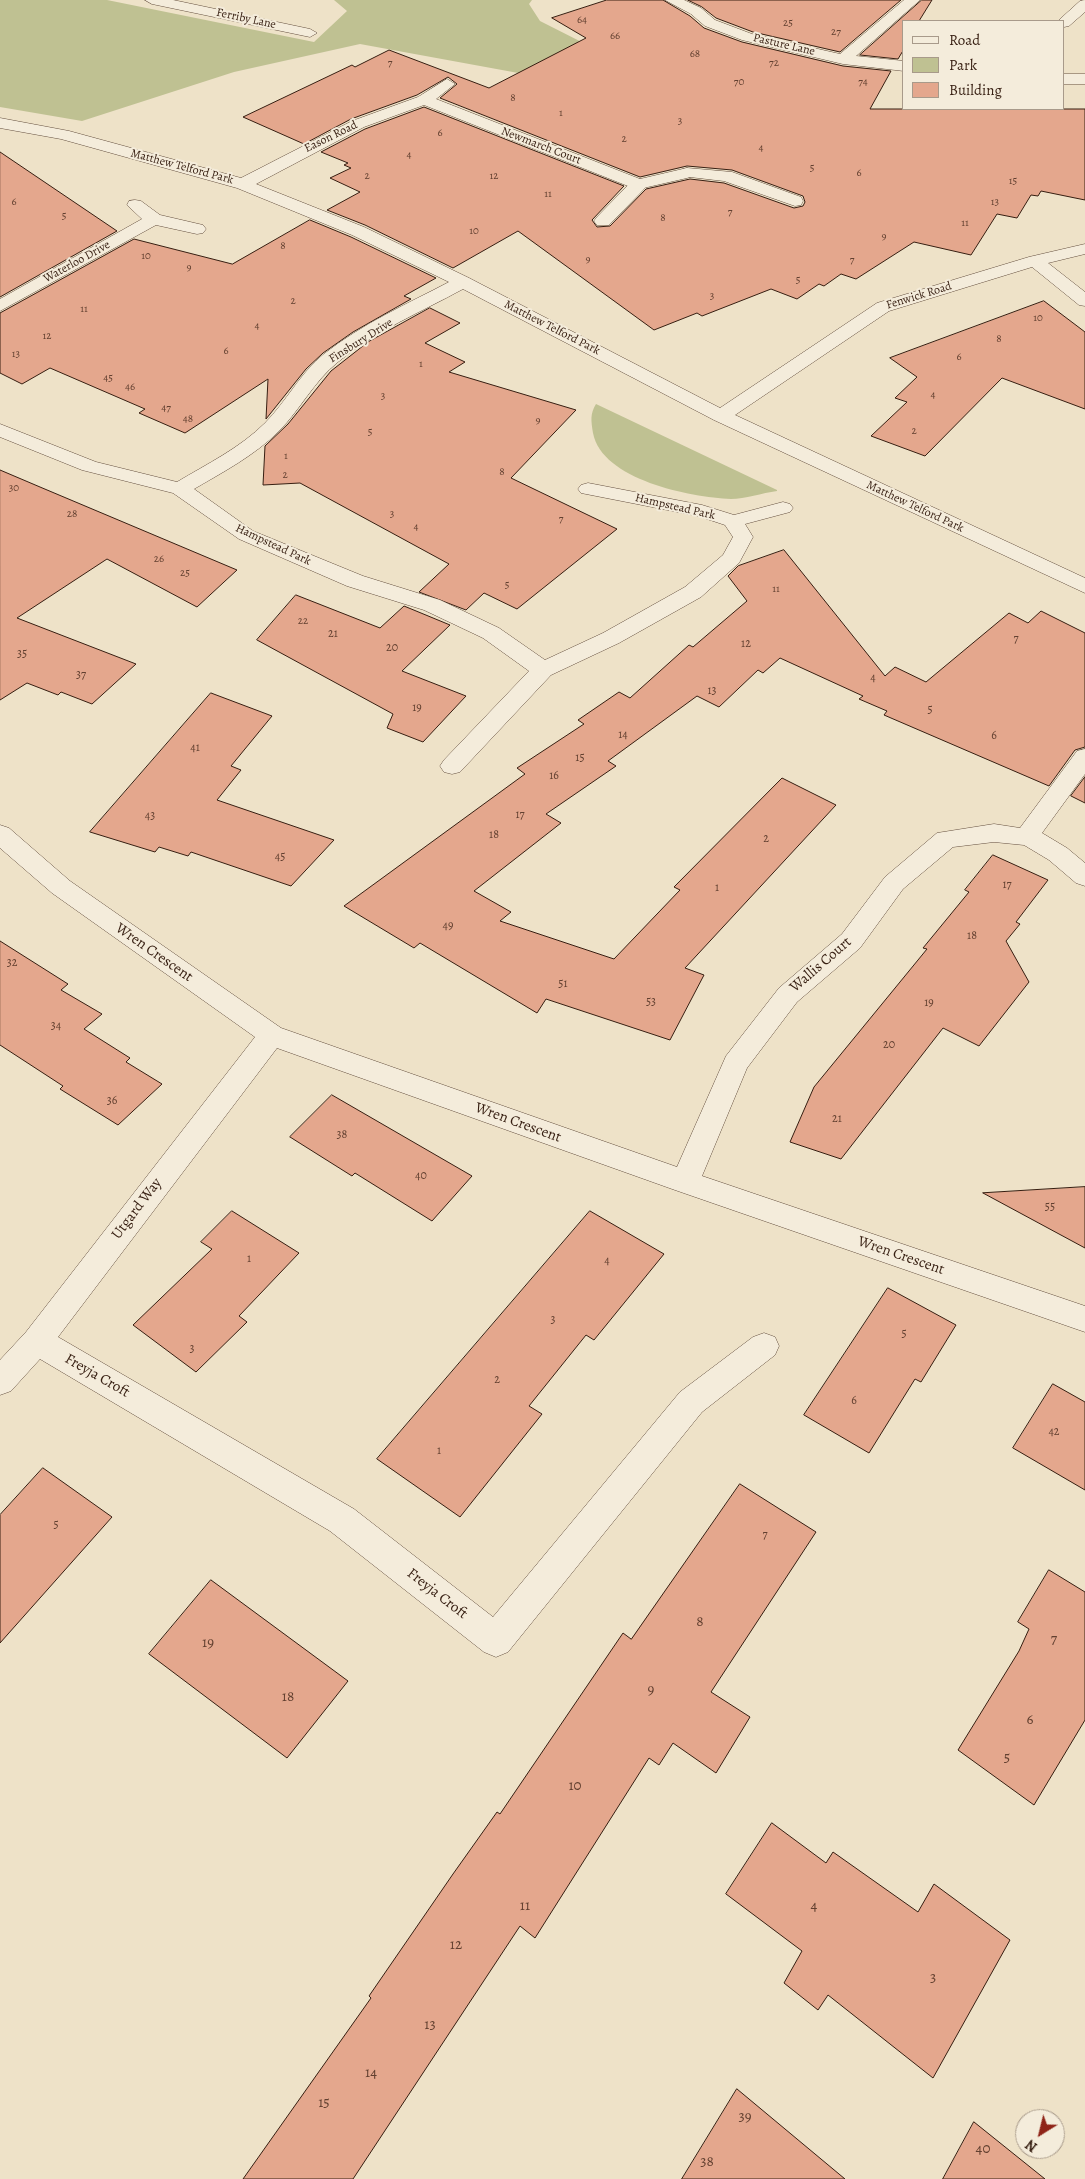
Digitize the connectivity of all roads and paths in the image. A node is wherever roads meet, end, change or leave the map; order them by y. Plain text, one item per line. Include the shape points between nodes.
1 (152, 0) edge
2 (672, 0) edge
3 (913, 0) edge
4 (1085, 4) edge
5 (1065, 22) edge
6 (310, 33) dead end
7 (843, 59) junction
8 (902, 66) edge
9 (1065, 79) edge
10 (1085, 79) edge
11 (447, 84) dead end
12 (424, 100) junction
13 (0, 124) edge
14 (243, 184) junction
15 (639, 184) junction
16 (795, 201) dead end
17 (135, 205) dead end
18 (154, 219) junction
19 (603, 221) dead end
20 (197, 228) dead end
21 (1085, 250) edge
22 (1034, 261) junction
23 (463, 282) junction
24 (1085, 301) edge
25 (0, 306) edge
26 (721, 416) junction
27 (0, 430) edge
28 (180, 489) junction
29 (588, 489) dead end
30 (783, 508) dead end
31 (733, 521) junction
32 (1085, 586) edge
33 (543, 670) junction
34 (1085, 757) edge
35 (452, 766) dead end
36 (0, 834) edge
37 (1026, 837) junction
38 (1085, 877) edge
39 (272, 1035) junction
40 (685, 1182) junction
41 (1085, 1319) edge
42 (37, 1341) junction
43 (764, 1346) dead end
44 (0, 1381) edge

1 - 6 street, Ferriby Lane
2 - 7 street, Pasture Lane via 733,33
3 - 7 street
4 - 5 street
7 - 8 street, Pasture Lane
9 - 10 street
11 - 12 street
12 - 14 street, Eason Road via 358,124
12 - 15 street, Newmarch Court
13 - 14 street, Matthew Telford Park via 63,134
14 - 23 street, Matthew Telford Park via 358,231
15 - 16 street via 687,173 726,176
15 - 19 street
17 - 18 street
18 - 20 street
18 - 25 street, Waterloo Drive
21 - 22 street, Fenwick Road
22 - 24 street
22 - 26 street, Fenwick Road via 882,307
23 - 26 street, Matthew Telford Park
23 - 28 street, Finsbury Drive via 331,358 306,380 293,404 270,429
26 - 32 street, Matthew Telford Park
27 - 28 street, Hampstead Park via 89,466
28 - 33 street, Hampstead Park via 246,535 355,580 448,613 491,633
29 - 31 street, Hampstead Park via 702,511
30 - 31 street, Hampstead Park
31 - 33 street, Hampstead Park via 743,537 732,558 692,592 611,638
33 - 35 street, Hampstead Park
34 - 37 street
36 - 39 street, Wren Crescent via 61,887
37 - 38 street, Wallis Court via 1058,854
37 - 40 street, Wallis Court via 994,833 946,839 894,883 851,941 788,994 736,1063
39 - 40 street, Wren Crescent
39 - 42 street, Utgard Way
40 - 41 street, Wren Crescent
42 - 43 street, Freyja Croft via 342,1520 496,1640 691,1402
42 - 44 street, Utgard Way

